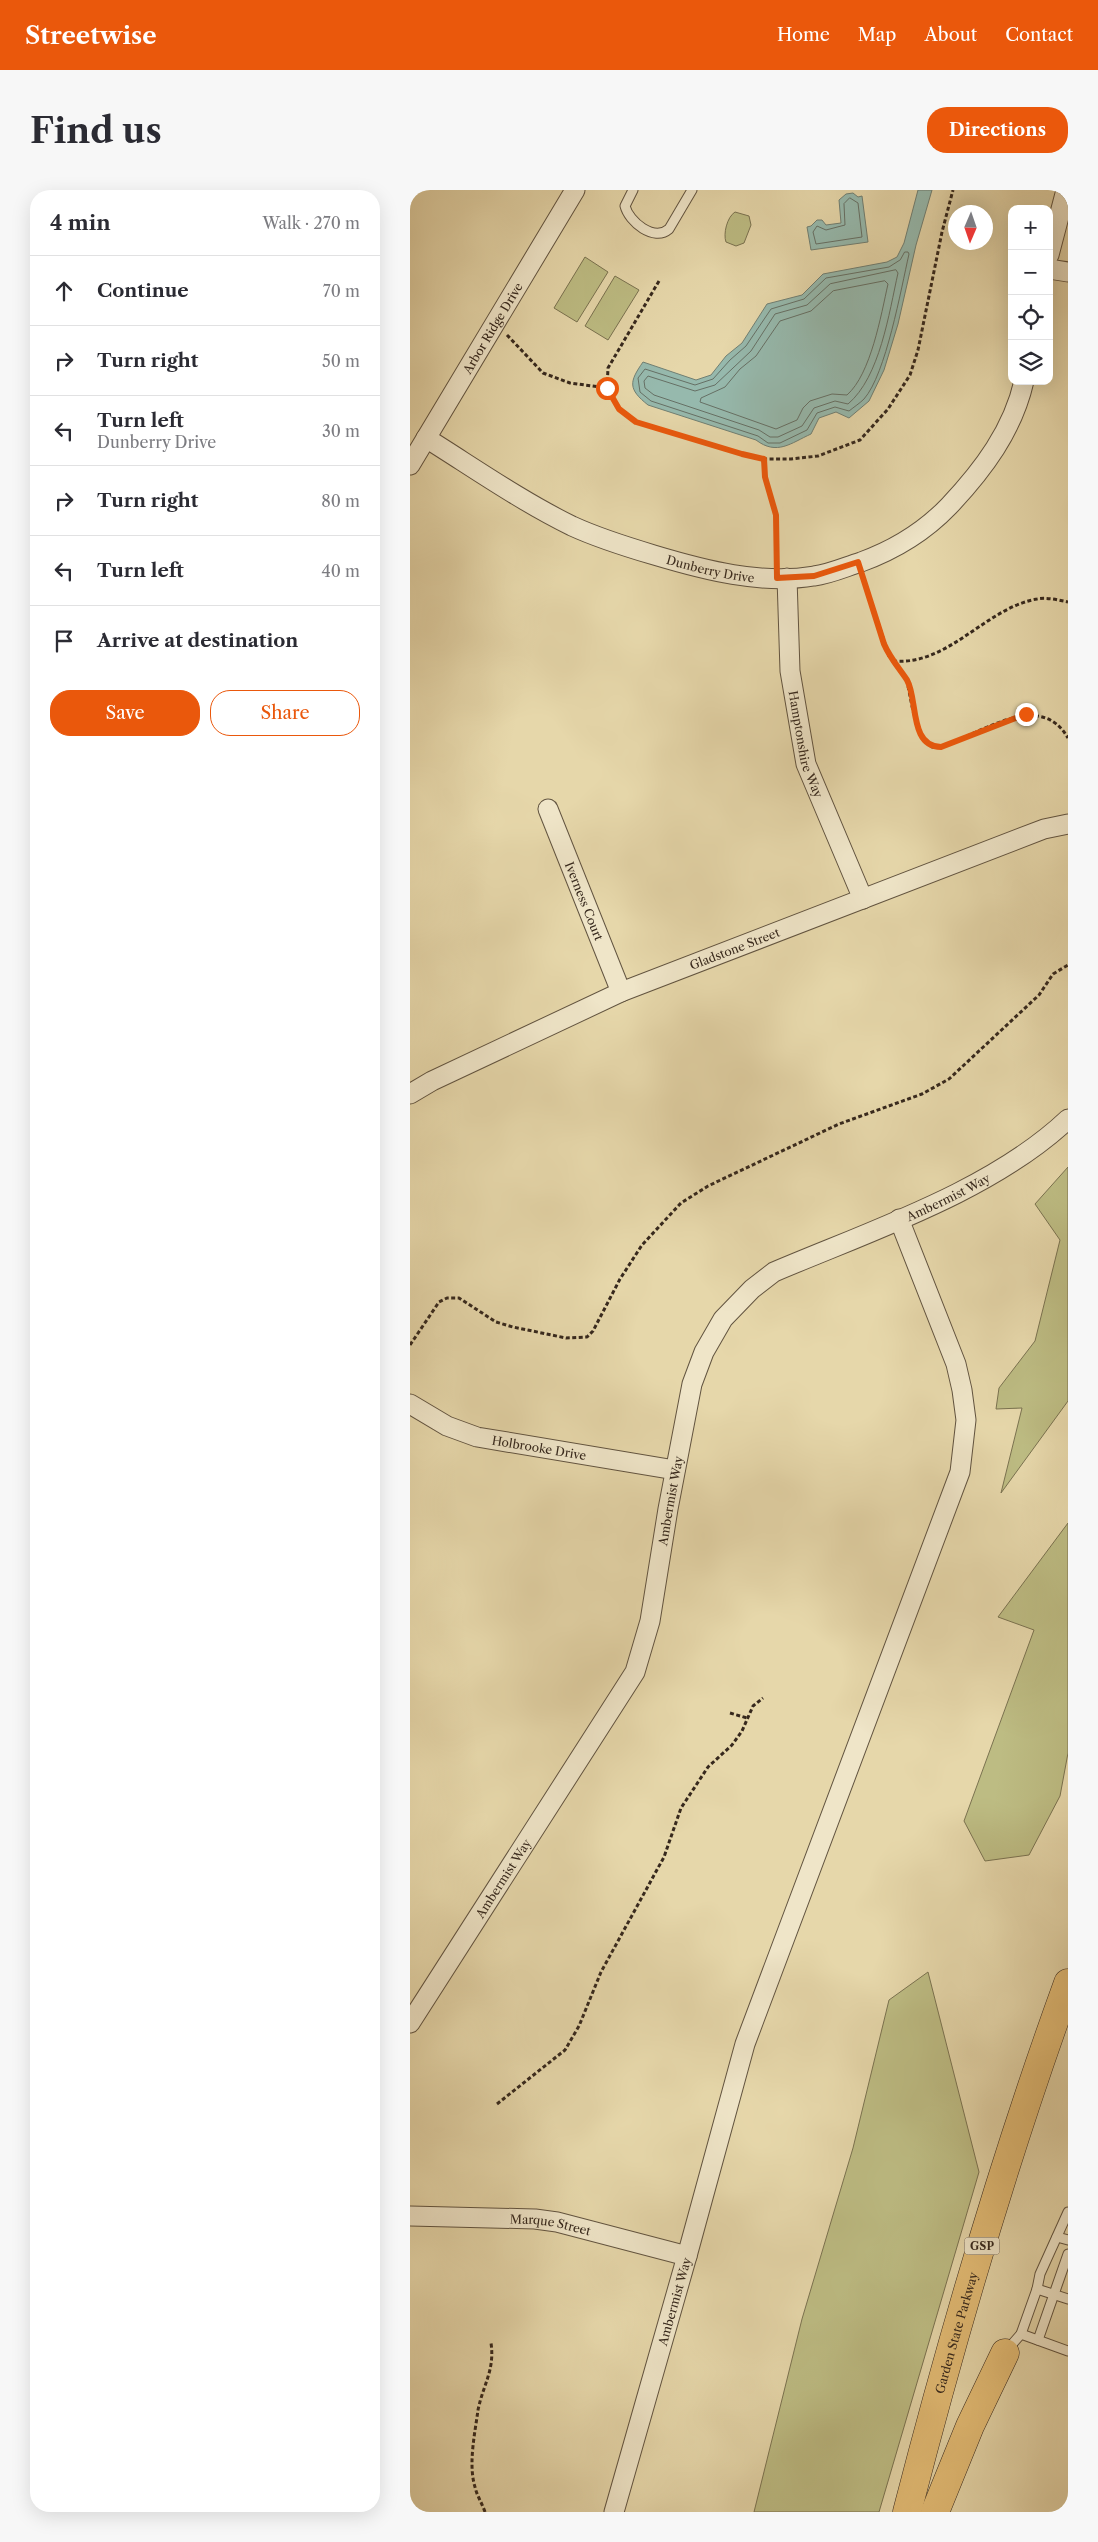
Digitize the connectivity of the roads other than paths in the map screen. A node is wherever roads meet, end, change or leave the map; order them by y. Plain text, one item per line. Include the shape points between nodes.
1 (575, 190) edge
2 (633, 190) edge
3 (692, 190) edge
4 (1066, 190) edge
5 (1050, 250) edge
6 (1053, 270) edge
7 (1068, 272) edge
8 (1023, 385) edge
9 (426, 438) junction
10 (410, 466) edge
11 (782, 578) junction
12 (548, 809) dead end
13 (1068, 824) edge
14 (863, 899) junction
15 (621, 992) junction
16 (410, 1094) edge
17 (1068, 1120) edge
18 (899, 1218) junction
19 (410, 1404) edge
20 (675, 1470) junction
21 (1068, 1983) edge
22 (410, 2023) edge
23 (1068, 2212) edge
24 (410, 2216) edge
25 (1057, 2237) junction
26 (1068, 2240) edge
27 (1068, 2254) edge
28 (687, 2256) junction
29 (1037, 2289) junction
30 (1054, 2295) junction
31 (1068, 2299) edge
32 (1038, 2340) junction
33 (1013, 2343) junction
34 (1068, 2350) edge
35 (614, 2512) edge
36 (907, 2512) edge
37 (935, 2512) edge

1 - 9 street, Arbor Ridge Drive
2 - 3 lane via 625,206 627,214 631,221 656,234 664,234 669,229
4 - 5 street
6 - 7 street
8 - 11 street, Dunberry Drive via 999,444 974,479 938,518 884,553 814,576
9 - 10 street, Arbor Ridge Drive
9 - 11 street, Dunberry Drive via 572,526 688,565 739,575
11 - 14 street, Hamptonshire Way via 790,671 806,764
12 - 15 street, Iverness Court
13 - 14 street, Gladstone Street via 1044,829
14 - 15 street, Gladstone Street
15 - 16 street, Gladstone Street
17 - 18 street, Ambermist Way via 1027,1152 978,1183
18 - 20 street, Ambermist Way via 774,1272 723,1319 704,1352 692,1384
18 - 28 street, Ambermist Way via 956,1364 966,1420 960,1472 745,2044
19 - 20 street, Holbrooke Drive via 446,1426 477,1437
20 - 22 street, Ambermist Way via 650,1621 635,1672
21 - 36 highway, Garden State Parkway / GSP via 992,2212 931,2418
23 - 25 lane
24 - 28 street, Marque Street via 557,2222
25 - 26 lane
25 - 29 lane via 1040,2274
27 - 30 lane
28 - 35 street, Ambermist Way
29 - 30 lane
29 - 33 lane
30 - 31 lane
30 - 32 lane
32 - 33 lane
32 - 34 lane
33 - 37 highway via 970,2426

